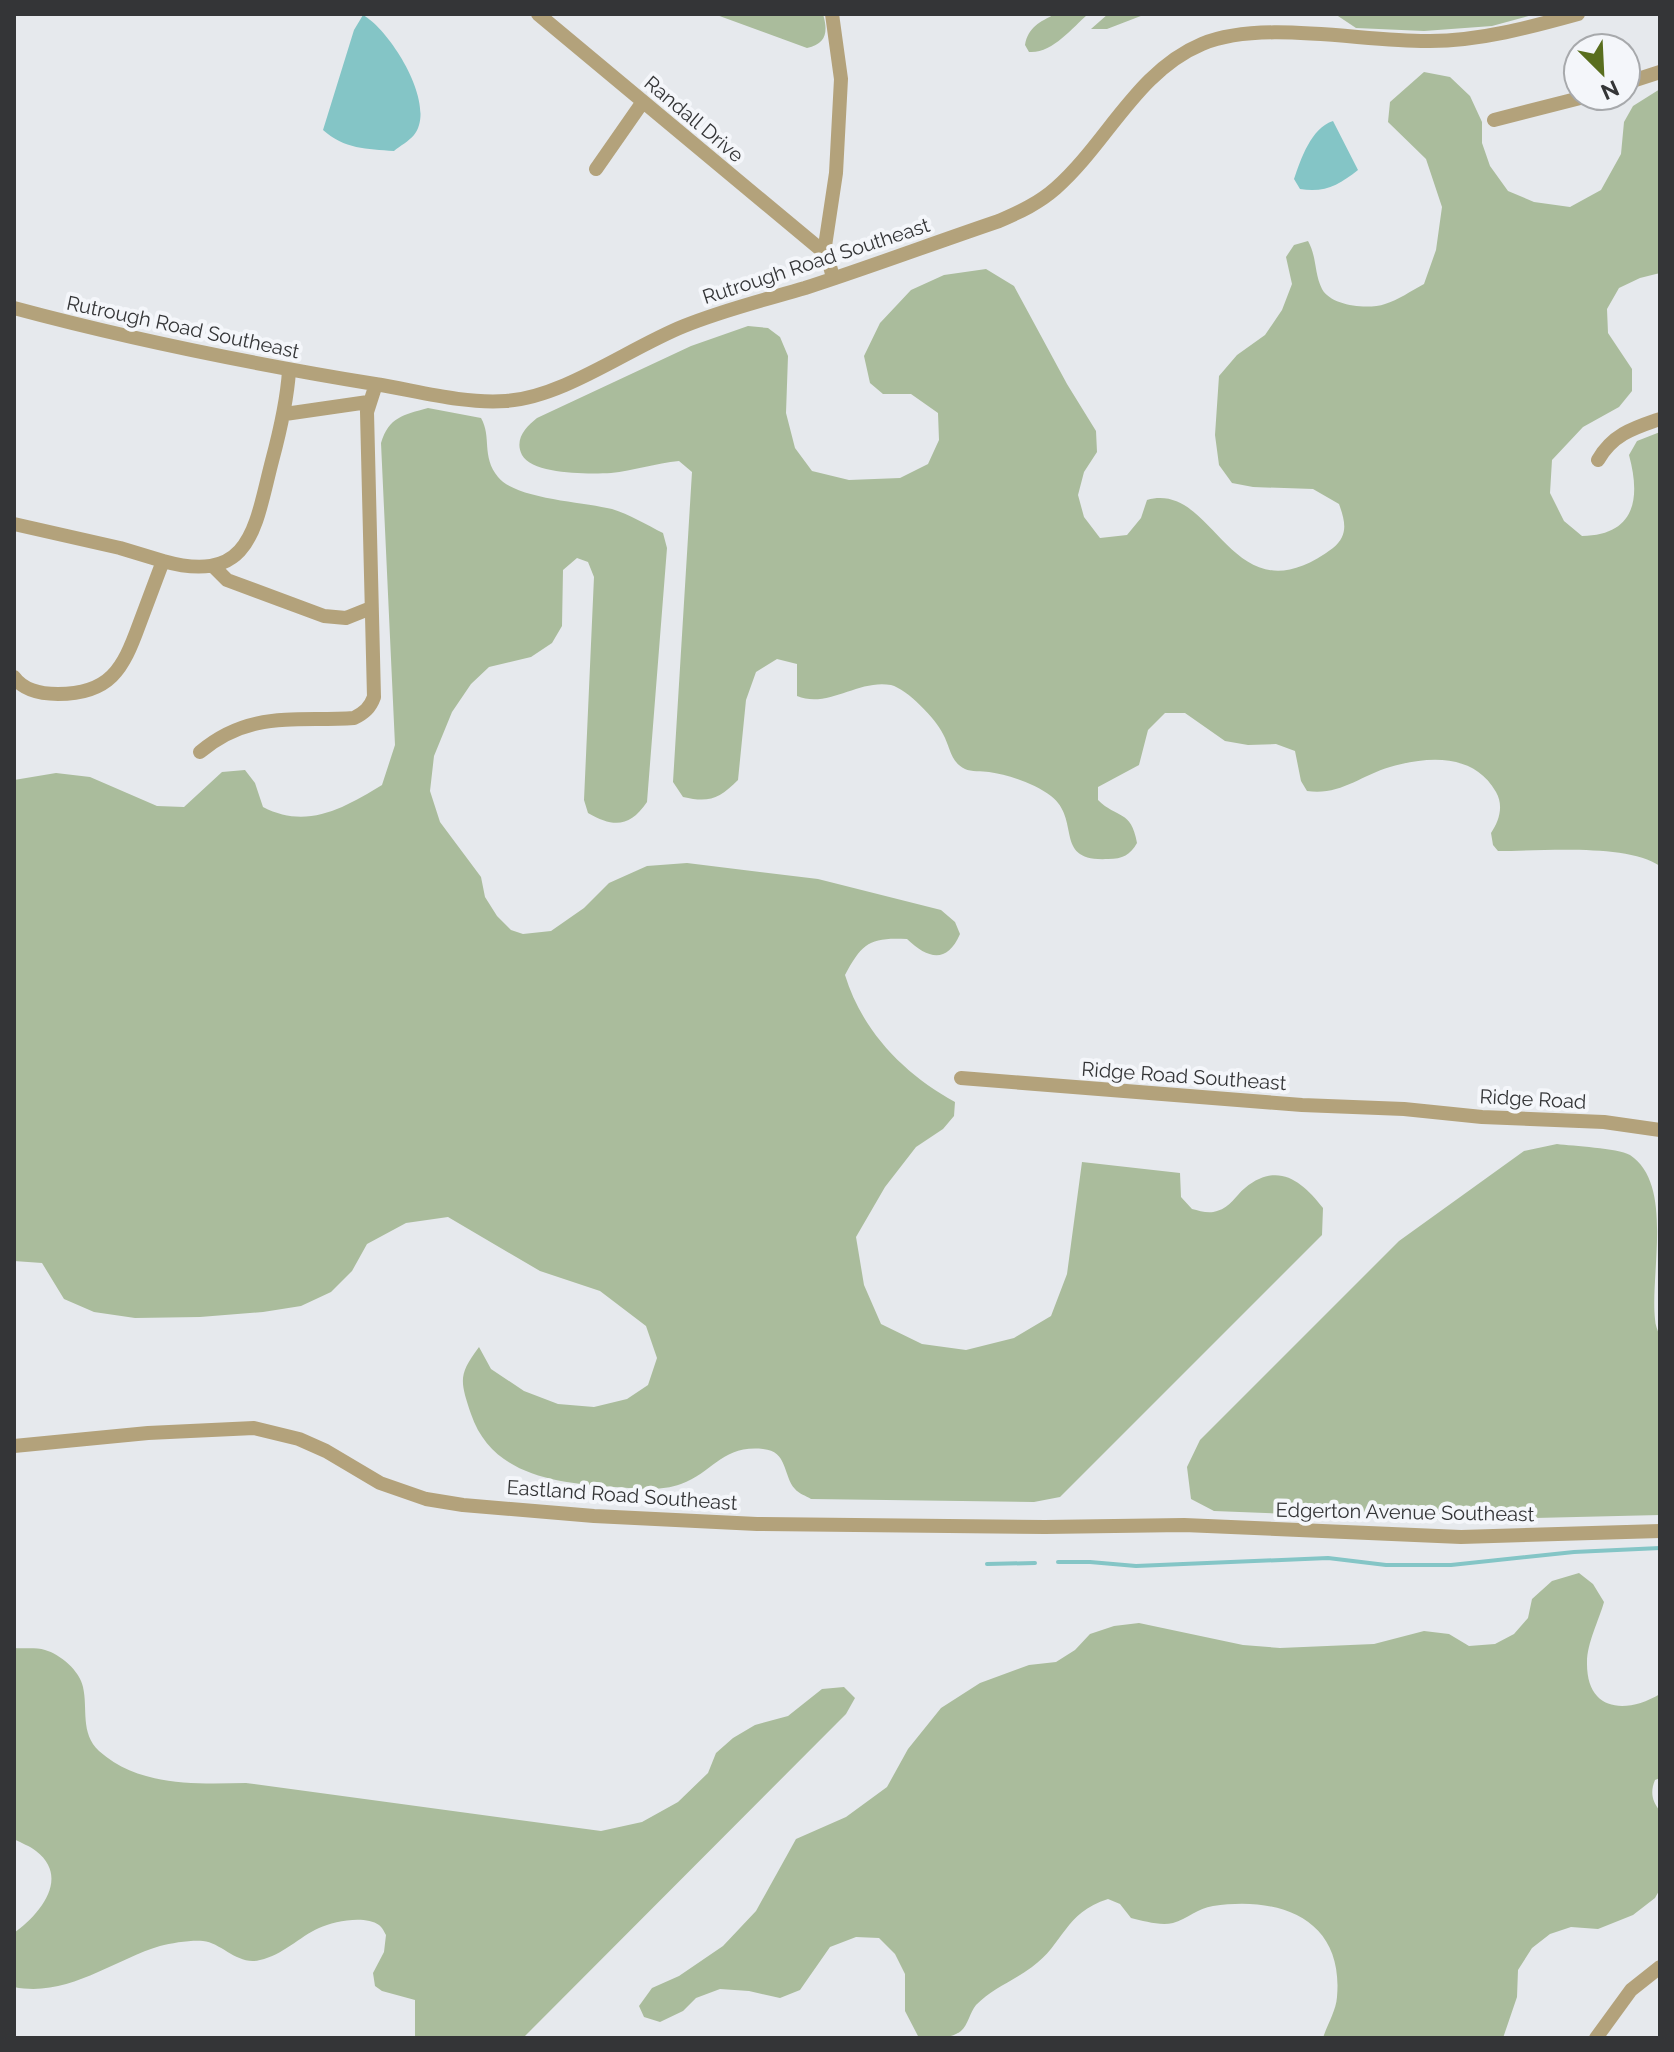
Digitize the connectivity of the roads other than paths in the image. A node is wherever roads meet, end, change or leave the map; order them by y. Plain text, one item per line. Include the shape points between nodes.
1 (538, 14) edge
2 (832, 14) edge
3 (1578, 14) edge
4 (642, 103) junction
5 (1562, 103) edge
6 (1494, 120) dead end
7 (596, 169) dead end
8 (826, 254) junction
9 (833, 278) junction
10 (14, 308) edge
11 (289, 371) junction
12 (376, 384) junction
13 (368, 402) junction
14 (285, 414) junction
15 (1660, 419) edge
16 (1598, 460) dead end
17 (14, 524) edge
18 (163, 561) junction
19 (213, 566) junction
20 (371, 608) junction
21 (14, 677) edge
22 (200, 752) dead end
23 (961, 1078) dead end
24 (1404, 1109) joint
25 (1660, 1130) edge
26 (14, 1446) edge
27 (1245, 1527) joint
28 (1660, 1531) edge
29 (1660, 1967) edge
30 (1596, 2038) edge

1 - 4 street, Randall Drive
2 - 8 street via 841,79
3 - 9 street, Rutrough Road Southeast via 1449,41 1255,32 1207,42 1160,70 1075,170 1040,201 999,221
4 - 7 street
4 - 8 street, Randall Drive
5 - 6 street
8 - 9 street
9 - 12 street, Rutrough Road Southeast via 682,326 528,398 476,401
10 - 11 street, Rutrough Road Southeast
11 - 12 street, Rutrough Road Southeast
11 - 14 street
12 - 13 street
13 - 14 street
13 - 20 street
14 - 19 street via 253,533 233,556
15 - 16 street via 1626,431
17 - 18 street
18 - 19 street
18 - 21 street via 114,676 91,690 55,694 24,687
19 - 20 street via 227,580 324,616 346,618
20 - 22 street via 374,697 364,713 354,718 260,721 227,733
23 - 24 street, Ridge Road Southeast
24 - 25 street, Ridge Road
26 - 27 street, Eastland Road Southeast via 254,1428 322,1448 402,1492 463,1505 757,1524
27 - 28 street, Edgerton Avenue Southeast via 1461,1537
29 - 30 street via 1631,1990

